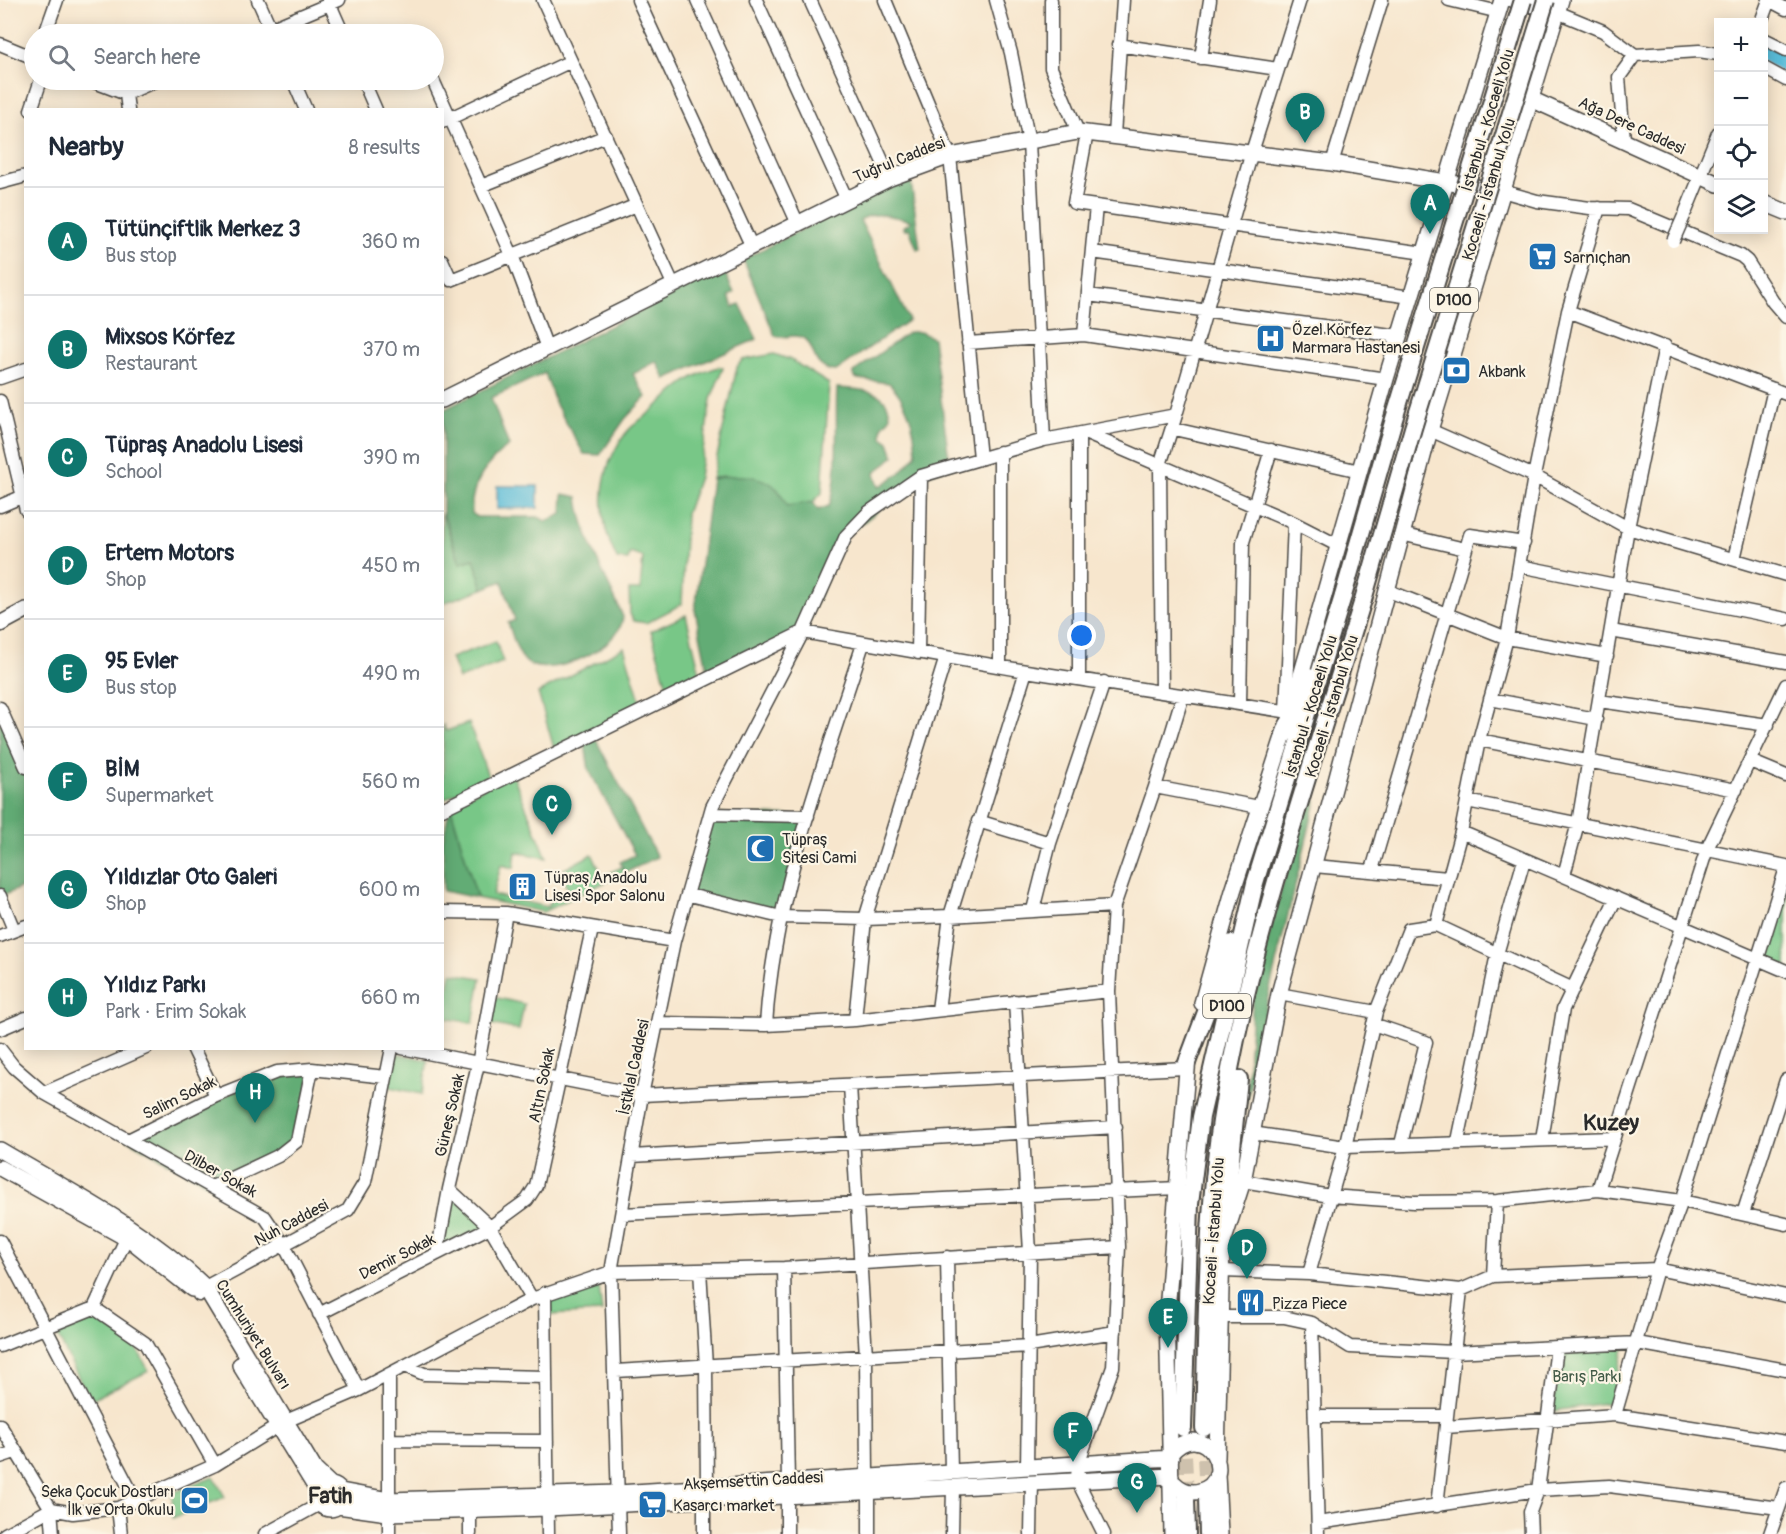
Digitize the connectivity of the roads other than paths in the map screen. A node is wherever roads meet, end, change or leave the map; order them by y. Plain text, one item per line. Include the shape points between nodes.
1 (57, 0) edge
2 (258, 0) edge
3 (543, 0) edge
4 (638, 0) edge
5 (697, 0) edge
6 (756, 0) edge
7 (810, 0) edge
8 (885, 0) edge
9 (996, 0) edge
10 (1051, 0) edge
11 (1123, 0) edge
12 (1210, 0) edge
13 (1382, 0) edge
14 (1449, 0) edge
15 (1514, 0) edge
16 (1523, 0) edge
17 (332, 1) edge
18 (1297, 1) edge
19 (1555, 4) edge
20 (1500, 6) edge
21 (1786, 9) edge
22 (1762, 18) edge
23 (49, 24) edge
24 (268, 24) edge
25 (287, 24) edge
26 (340, 24) edge
27 (1768, 41) edge
28 (0, 44) edge
29 (1118, 45) junction
30 (1786, 50) edge
31 (1714, 53) edge
32 (24, 54) edge
33 (1635, 55) junction
34 (1202, 58) junction
35 (570, 61) junction
36 (1278, 69) junction
37 (1768, 70) edge
38 (1786, 80) edge
39 (38, 90) edge
40 (116, 90) edge
41 (135, 90) edge
42 (297, 90) edge
43 (367, 90) edge
44 (436, 90) edge
45 (126, 94) junction
46 (1531, 99) junction
47 (32, 108) edge
48 (128, 108) edge
49 (305, 108) edge
50 (375, 108) edge
51 (443, 108) edge
52 (447, 120) edge
53 (1082, 133) junction
54 (1114, 135) junction
55 (606, 136) junction
56 (1624, 140) junction
57 (1029, 142) junction
58 (1714, 146) edge
59 (1252, 152) junction
60 (950, 156) junction
61 (1332, 162) junction
62 (24, 177) edge
63 (1702, 177) junction
64 (890, 178) junction
65 (1714, 181) edge
66 (0, 183) edge
67 (481, 186) junction
68 (1444, 188) junction
69 (1499, 199) junction
70 (847, 200) junction
71 (637, 205) junction
72 (1768, 205) edge
73 (1096, 206) junction
74 (1599, 208) junction
75 (1786, 212) edge
76 (798, 224) junction
77 (1231, 227) junction
78 (1673, 241) dead end
79 (752, 247) junction
80 (1092, 252) junction
81 (1424, 253) junction
82 (512, 255) junction
83 (444, 264) edge
84 (1218, 269) junction
85 (673, 284) junction
86 (1088, 295) junction
87 (1411, 297) junction
88 (1206, 310) junction
89 (1568, 311) junction
90 (1786, 317) edge
91 (1084, 335) junction
92 (1038, 336) junction
93 (1399, 336) junction
94 (968, 343) junction
95 (1665, 346) junction
96 (546, 348) junction
97 (1194, 353) junction
98 (24, 370) edge
99 (0, 378) edge
100 (1386, 379) junction
101 (1780, 392) edge
102 (444, 399) edge
103 (0, 401) edge
104 (1176, 415) junction
105 (1174, 429) junction
106 (1430, 430) junction
107 (1083, 434) junction
108 (1044, 440) junction
109 (1271, 450) junction
110 (1000, 452) junction
111 (980, 458) junction
112 (1160, 465) junction
113 (1360, 471) junction
114 (1534, 476) junction
115 (921, 477) junction
116 (24, 496) edge
117 (1253, 505) junction
118 (0, 506) edge
119 (1294, 523) junction
120 (1628, 528) junction
121 (1401, 534) junction
122 (1524, 543) junction
123 (1339, 546) junction
124 (1465, 549) junction
125 (1734, 559) junction
126 (1520, 566) junction
127 (1786, 575) edge
128 (1618, 584) junction
129 (1386, 590) junction
130 (1343, 596) junction
131 (24, 611) edge
132 (1445, 615) junction
133 (1786, 618) edge
134 (0, 624) edge
135 (1611, 631) junction
136 (803, 632) junction
137 (1507, 638) junction
138 (863, 644) junction
139 (918, 652) junction
140 (1607, 656) junction
141 (946, 657) junction
142 (1786, 662) edge
143 (1000, 666) junction
144 (1026, 671) junction
145 (1079, 678) junction
146 (1104, 682) junction
147 (1786, 685) edge
148 (1162, 692) junction
149 (1183, 695) junction
150 (1490, 699) junction
151 (1599, 701) junction
152 (1783, 702) edge
153 (1240, 704) junction
154 (0, 708) edge
155 (1288, 712) junction
156 (1596, 719) junction
157 (3, 722) edge
158 (1768, 725) junction
159 (1284, 735) junction
160 (1479, 740) junction
161 (1750, 761) junction
162 (1588, 762) junction
163 (24, 763) edge
164 (1786, 776) edge
165 (1155, 787) junction
166 (1736, 790) junction
167 (1467, 801) junction
168 (1259, 807) junction
169 (444, 808) edge
170 (710, 814) junction
171 (808, 816) junction
172 (978, 821) junction
173 (1578, 823) junction
174 (1461, 832) junction
175 (1050, 843) junction
176 (1707, 849) junction
177 (1524, 860) junction
178 (1314, 866) junction
179 (1786, 867) edge
180 (1372, 870) junction
181 (1564, 875) junction
182 (1448, 878) junction
183 (1255, 883) junction
184 (688, 895) junction
185 (0, 896) edge
186 (1616, 898) junction
187 (1114, 906) junction
188 (1033, 910) junction
189 (444, 912) edge
190 (506, 913) junction
191 (950, 916) junction
192 (781, 917) junction
193 (866, 919) junction
194 (1436, 925) junction
195 (1682, 926) junction
196 (20, 928) edge
197 (592, 929) junction
198 (0, 936) edge
199 (674, 941) junction
200 (1497, 954) junction
201 (1756, 957) junction
202 (1786, 972) edge
203 (1573, 989) junction
204 (1109, 991) junction
205 (1279, 994) junction
206 (1247, 995) junction
207 (1015, 1001) junction
208 (938, 1010) junction
209 (1374, 1018) junction
210 (24, 1019) edge
211 (855, 1020) junction
212 (659, 1023) junction
213 (766, 1025) junction
214 (0, 1029) edge
215 (0, 1049) edge
216 (141, 1050) edge
217 (194, 1050) edge
218 (392, 1050) edge
219 (412, 1050) edge
220 (478, 1064) junction
221 (1185, 1068) junction
222 (312, 1069) junction
223 (1113, 1070) junction
224 (1019, 1076) junction
225 (386, 1077) junction
226 (1786, 1080) edge
227 (559, 1081) junction
228 (849, 1085) junction
229 (44, 1093) junction
230 (642, 1095) junction
231 (216, 1096) junction
232 (1116, 1127) junction
233 (1024, 1133) junction
234 (1252, 1133) junction
235 (1614, 1138) junction
236 (128, 1140) junction
237 (1542, 1140) junction
238 (1458, 1142) junction
239 (1401, 1144) junction
240 (854, 1145) junction
241 (1345, 1146) junction
242 (0, 1150) edge
243 (632, 1156) junction
244 (0, 1168) edge
245 (1243, 1181) junction
246 (212, 1187) junction
247 (1178, 1188) junction
248 (449, 1189) junction
249 (1598, 1190) junction
250 (1117, 1191) junction
251 (1027, 1196) junction
252 (1330, 1196) junction
253 (1497, 1201) junction
254 (1682, 1201) junction
255 (857, 1204) junction
256 (622, 1214) junction
257 (1743, 1214) junction
258 (1786, 1224) edge
259 (490, 1227) junction
260 (129, 1233) junction
261 (0, 1241) edge
262 (284, 1245) junction
263 (1222, 1246) junction
264 (1119, 1247) junction
265 (1030, 1252) junction
266 (437, 1254) junction
267 (947, 1257) junction
268 (861, 1263) junction
269 (784, 1268) junction
270 (1657, 1269) junction
271 (700, 1270) junction
272 (1222, 1271) junction
273 (611, 1272) junction
274 (1309, 1274) junction
275 (1493, 1276) junction
276 (1461, 1290) junction
277 (202, 1291) junction
278 (545, 1293) junction
279 (1786, 1296) edge
280 (532, 1299) junction
281 (94, 1308) junction
282 (319, 1314) junction
283 (1219, 1317) junction
284 (1312, 1323) junction
285 (47, 1326) junction
286 (1116, 1332) junction
287 (1637, 1343) junction
288 (0, 1346) edge
289 (1029, 1346) junction
290 (1557, 1348) junction
291 (950, 1351) junction
292 (1454, 1352) junction
293 (866, 1356) junction
294 (788, 1361) junction
295 (405, 1366) junction
296 (706, 1366) junction
297 (1786, 1370) edge
298 (616, 1371) junction
299 (389, 1374) junction
300 (546, 1377) junction
301 (358, 1390) junction
302 (1615, 1415) junction
303 (1316, 1416) junction
304 (1549, 1421) junction
305 (1446, 1422) junction
306 (281, 1424) junction
307 (0, 1425) edge
308 (1177, 1428) junction
309 (1204, 1428) tunnel mouth
310 (389, 1440) junction
311 (547, 1441) junction
312 (1786, 1442) edge
313 (15, 1452) junction
314 (1171, 1456) junction
315 (0, 1457) edge
316 (1217, 1458) junction
317 (1145, 1460) junction
318 (1078, 1464) junction
319 (215, 1465) junction
320 (1028, 1467) junction
321 (1217, 1474) junction
322 (1147, 1476) junction
323 (1171, 1478) junction
324 (952, 1479) junction
325 (1077, 1480) junction
326 (1032, 1482) junction
327 (868, 1484) junction
328 (1786, 1488) edge
329 (788, 1489) junction
330 (1538, 1491) junction
331 (706, 1494) junction
332 (330, 1496) junction
333 (1207, 1497) tunnel mouth
334 (135, 1499) junction
335 (618, 1499) junction
336 (1179, 1501) junction
337 (548, 1502) junction
338 (389, 1506) junction
339 (1437, 1506) junction
340 (118, 1508) junction
341 (1779, 1508) junction
342 (51, 1509) junction
343 (470, 1511) junction
344 (1318, 1528) edge
345 (5, 1534) edge
346 (53, 1534) edge
347 (121, 1534) edge
348 (265, 1534) edge
349 (389, 1534) edge
350 (470, 1534) edge
351 (548, 1534) edge
352 (619, 1534) edge
353 (704, 1534) edge
354 (787, 1534) edge
355 (869, 1534) edge
356 (952, 1534) edge
357 (1031, 1534) edge
358 (1104, 1534) edge
359 (1172, 1534) edge
360 (1186, 1534) edge
361 (1208, 1534) edge
362 (1220, 1534) edge
363 (1531, 1534) edge
364 (1770, 1534) edge

1 - 23 street
2 - 24 street
3 - 35 street
4 - 79 street
5 - 76 street
6 - 70 street
7 - 64 street
8 - 60 street
9 - 57 street
10 - 53 street via 1051,68
11 - 29 street
12 - 34 street
13 - 61 street
14 - 20 street
15 - 19 main road
16 - 130 highway, İstanbul - Kocaeli Yolu / D100, bridge
17 - 25 street
17 - 26 street
18 - 36 street
19 - 33 street via 1603,31
19 - 46 main road
19 - 206 highway, Kocaeli - İstanbul Yolu / D100, bridge via 1413,428
20 - 68 main road
21 - 22 street via 1769,0
27 - 30 street
28 - 32 street
29 - 34 street
29 - 54 street
31 - 33 street
33 - 56 street via 1618,76
34 - 36 street
35 - 52 street
35 - 55 street
36 - 59 street
37 - 38 street
39 - 47 street
40 - 45 street
41 - 45 street
42 - 49 street
43 - 50 street
44 - 51 street
45 - 48 street
46 - 56 main road, Ağa Dere Caddesi
46 - 69 main road
52 - 67 street
53 - 54 main road, Tuğrul Caddesi
53 - 57 main road, Tuğrul Caddesi
53 - 73 street via 1074,203
54 - 59 main road, Tuğrul Caddesi
55 - 67 street
55 - 71 street
56 - 63 main road, Ağa Dere Caddesi
57 - 60 main road, Tuğrul Caddesi
57 - 92 street
58 - 63 street
59 - 61 main road, Tuğrul Caddesi
59 - 77 street
60 - 64 main road, Tuğrul Caddesi
60 - 94 street
61 - 68 main road, Tuğrul Caddesi
62 - 66 street
63 - 65 main road, Ağa Dere Caddesi
63 - 78 street, bridge
64 - 70 main road, Tuğrul Caddesi
67 - 82 street
68 - 69 main road, Tuğrul Caddesi
68 - 81 main road
69 - 74 street
69 - 106 main road
70 - 76 main road, Tuğrul Caddesi
71 - 82 street
71 - 85 street
72 - 75 main road
73 - 77 street
73 - 80 street
74 - 89 street
74 - 90 street via 1628,208 1741,256
76 - 79 main road, Tuğrul Caddesi
77 - 81 street
77 - 84 street
79 - 85 main road, Tuğrul Caddesi
80 - 84 street
80 - 86 street
81 - 87 main road
82 - 83 street via 451,280
82 - 96 street
84 - 87 street
84 - 88 street
85 - 96 main road, Tuğrul Caddesi
86 - 88 street
86 - 91 street
87 - 93 main road
88 - 93 street
88 - 97 street
89 - 95 street
89 - 114 street
91 - 92 street
91 - 97 street
92 - 94 street
92 - 108 street
93 - 100 main road
94 - 111 street
95 - 101 street
95 - 120 street
96 - 102 main road, Tuğrul Caddesi
97 - 100 street
97 - 104 street
98 - 99 street
100 - 113 main road
101 - 125 street
103 - 116 street
104 - 105 street
104 - 107 street, İstiklal Caddesi
105 - 109 street
105 - 112 street
106 - 114 street
106 - 121 main road
107 - 108 street, İstiklal Caddesi
107 - 112 street
107 - 145 street
108 - 110 street, İstiklal Caddesi
109 - 113 street
109 - 117 street
110 - 111 street, İstiklal Caddesi
110 - 143 street
111 - 115 street, İstiklal Caddesi
112 - 117 street
112 - 148 street
113 - 123 main road
114 - 120 street
114 - 122 street
115 - 136 street, İstiklal Caddesi via 869,512 846,536
115 - 139 street
116 - 118 street
117 - 119 street
117 - 153 street via 1243,542
119 - 123 street
119 - 155 street
120 - 125 street
120 - 128 street
121 - 124 street
121 - 129 main road
122 - 124 street via 1470,535
122 - 126 street
123 - 155 main road
124 - 132 street
125 - 127 street
126 - 128 street
126 - 137 street
128 - 133 street
128 - 135 street
129 - 132 street
129 - 178 main road
130 - 159 highway
130 - 183 highway, İstanbul - Kocaeli Yolu / D100
131 - 134 main road
132 - 137 street
132 - 180 street
135 - 140 street
135 - 142 street
136 - 138 street
136 - 169 street
136 - 170 street, İstiklal Caddesi
137 - 140 street
137 - 150 street
138 - 139 street
138 - 171 street
139 - 141 street
140 - 151 street
141 - 143 street
141 - 193 street
143 - 144 street
144 - 145 street
144 - 172 street
145 - 146 street
146 - 148 street
146 - 175 street
147 - 152 street
148 - 149 street
149 - 153 street
149 - 165 street
150 - 156 street
150 - 160 street
151 - 156 street
151 - 158 street
152 - 158 street
153 - 155 street
154 - 157 street
155 - 159 main road
156 - 162 street
157 - 163 street
158 - 161 street
159 - 168 main road
160 - 162 street
160 - 167 street
161 - 164 street
161 - 166 street
162 - 166 street
162 - 173 street
165 - 168 street
165 - 187 street
166 - 176 street
167 - 173 street
167 - 174 street
168 - 221 main road
170 - 171 street
170 - 184 street, İstiklal Caddesi
171 - 192 street
172 - 175 street
172 - 191 street
173 - 176 street
173 - 181 street
174 - 177 street
174 - 182 street
175 - 188 street
176 - 179 street
176 - 195 street
177 - 181 street
177 - 200 street
178 - 180 street
178 - 205 main road
179 - 201 street
180 - 182 street
181 - 186 street
182 - 194 street
183 - 221 highway
183 - 308 highway, İstanbul - Kocaeli Yolu / D100 via 1200,1117 1190,1204
184 - 192 street
184 - 199 street, İstiklal Caddesi
185 - 196 street
186 - 195 street
186 - 203 street
187 - 188 street
187 - 204 street
188 - 191 street
189 - 190 street
190 - 197 street
190 - 220 street, Güneş Sokak
191 - 193 street
191 - 208 street
192 - 193 street
192 - 213 street
193 - 211 street
194 - 200 street
194 - 209 street via 1409,929
195 - 201 street
195 - 235 street
196 - 198 street
197 - 199 street
197 - 227 street, Altın Sokak
199 - 212 street, İstiklal Caddesi
200 - 203 street
200 - 238 street
201 - 202 street
201 - 254 street
203 - 237 street via 1563,1009
204 - 207 street
204 - 223 street
205 - 209 street
205 - 234 main road
206 - 263 highway
206 - 309 highway, Kocaeli - İstanbul Yolu / D100 via 1221,1120 1211,1206
207 - 208 street
207 - 224 street
208 - 211 street
209 - 239 street via 1426,1042
209 - 241 street
210 - 214 street
211 - 213 street
212 - 213 street
212 - 230 street, İstiklal Caddesi
215 - 229 street, Dilber Sokak
216 - 229 street
217 - 231 street
218 - 225 street, Nuh Caddesi
219 - 220 street
220 - 227 street
220 - 248 street, Güneş Sokak
221 - 223 street
221 - 247 main road
222 - 225 street, Salim Sokak
222 - 231 street, Salim Sokak via 277,1072
222 - 246 street via 297,1141 278,1156
223 - 224 street
223 - 232 street
224 - 228 street
224 - 233 street
225 - 262 street, Nuh Caddesi via 365,1182 348,1210
226 - 257 street
227 - 230 street
227 - 259 street, Altın Sokak via 536,1186 527,1200
228 - 230 street
228 - 240 street
229 - 236 street, Dilber Sokak
230 - 243 street, İstiklal Caddesi
231 - 236 street, Salim Sokak
232 - 233 street
232 - 250 street
233 - 240 street
233 - 251 street
234 - 241 street
234 - 245 main road
235 - 237 street
235 - 249 street
236 - 246 street, Dilber Sokak
237 - 238 street
238 - 239 street
239 - 241 street
240 - 243 street
240 - 255 street
241 - 252 street
242 - 260 main road, Cumhuriyet Bulvarı
243 - 256 street, İstiklal Caddesi
244 - 260 main road, Cumhuriyet Bulvarı
245 - 252 street
245 - 263 main road
246 - 262 street, Dilber Sokak via 265,1217
247 - 250 street
247 - 308 main road via 1167,1311
248 - 259 street
248 - 266 street, Güneş Sokak
249 - 253 street
249 - 254 street
250 - 251 street
250 - 264 street
251 - 255 street
251 - 265 street
252 - 253 street via 1414,1202
252 - 274 street
253 - 275 street
254 - 257 street
254 - 270 street
255 - 256 street
255 - 268 street
256 - 273 street, İstiklal Caddesi
257 - 258 street
259 - 266 street, Demir Sokak
259 - 280 street
260 - 277 main road, Cumhuriyet Bulvarı via 179,1277
260 - 281 street
261 - 285 street
262 - 277 street, Nuh Caddesi
262 - 282 street, Dilber Sokak
263 - 272 main road
264 - 265 street
264 - 286 street
265 - 267 street
265 - 289 street
266 - 282 street, Demir Sokak
267 - 268 street
267 - 291 street
268 - 269 street
268 - 293 street
269 - 271 street
269 - 294 street
270 - 275 street
270 - 279 street
270 - 287 street
271 - 273 street
271 - 296 street
272 - 274 street
272 - 283 main road
273 - 278 street
273 - 298 street, İstiklal Caddesi
274 - 276 street
275 - 276 street
276 - 292 street
277 - 306 main road, Cumhuriyet Bulvarı
278 - 280 street
278 - 300 street
280 - 295 street
281 - 285 street
281 - 319 street via 146,1343
282 - 301 street, Dilber Sokak
283 - 284 street via 1284,1317
283 - 316 main road
284 - 292 street via 1350,1347
284 - 303 street
285 - 288 street
285 - 334 street
286 - 289 street
286 - 318 street via 1113,1367
287 - 290 street
287 - 297 street
287 - 302 street
289 - 291 street
289 - 320 street
290 - 292 street
290 - 304 street
291 - 293 street
291 - 324 street
292 - 305 street
293 - 294 street
293 - 327 street
294 - 296 street
294 - 329 street
295 - 299 street
295 - 300 street via 424,1374
296 - 298 street
296 - 331 street
298 - 335 street, İstiklal Caddesi
299 - 301 street
299 - 310 street
300 - 311 street
301 - 306 street
302 - 304 street
302 - 312 street
303 - 305 street
303 - 344 street
304 - 305 street
304 - 330 street
305 - 339 street
306 - 319 street
306 - 332 main road, Cumhuriyet Bulvarı
307 - 313 street
308 - 314 main road
308 - 317 main road
310 - 311 street
310 - 338 street
311 - 337 street
313 - 315 street
313 - 342 street
314 - 316 main road via 1184,1443 1200,1442
314 - 317 main road, Akşemsettin Caddesi
314 - 323 main road
316 - 321 main road
317 - 318 main road, Akşemsettin Caddesi
318 - 320 main road, Akşemsettin Caddesi
318 - 325 street
319 - 334 street
320 - 324 main road, Akşemsettin Caddesi
321 - 323 main road via 1200,1491 1184,1490
321 - 362 main road
322 - 323 main road, Akşemsettin Caddesi
322 - 325 main road, Akşemsettin Caddesi
322 - 336 main road
323 - 336 main road
324 - 326 main road, Akşemsettin Caddesi
324 - 327 main road, Akşemsettin Caddesi
324 - 356 street
325 - 326 main road, Akşemsettin Caddesi
325 - 358 street
326 - 357 street
327 - 329 main road, Akşemsettin Caddesi
327 - 355 street
328 - 341 street
329 - 331 main road, Akşemsettin Caddesi
329 - 354 street
330 - 339 street
330 - 341 street via 1609,1486
330 - 363 street via 1530,1512
331 - 335 main road, Akşemsettin Caddesi
331 - 353 street
332 - 338 main road, Akşemsettin Caddesi
332 - 348 street
333 - 361 highway
334 - 340 street
335 - 337 main road, Akşemsettin Caddesi
335 - 352 street, İstiklal Caddesi
336 - 359 main road
336 - 360 highway
337 - 338 main road, Akşemsettin Caddesi
337 - 343 main road, Akşemsettin Caddesi
337 - 351 street
338 - 343 main road, Akşemsettin Caddesi
338 - 349 street
339 - 344 street
340 - 342 street via 73,1513
340 - 347 street
341 - 364 street
342 - 345 street
342 - 346 street
343 - 350 street

